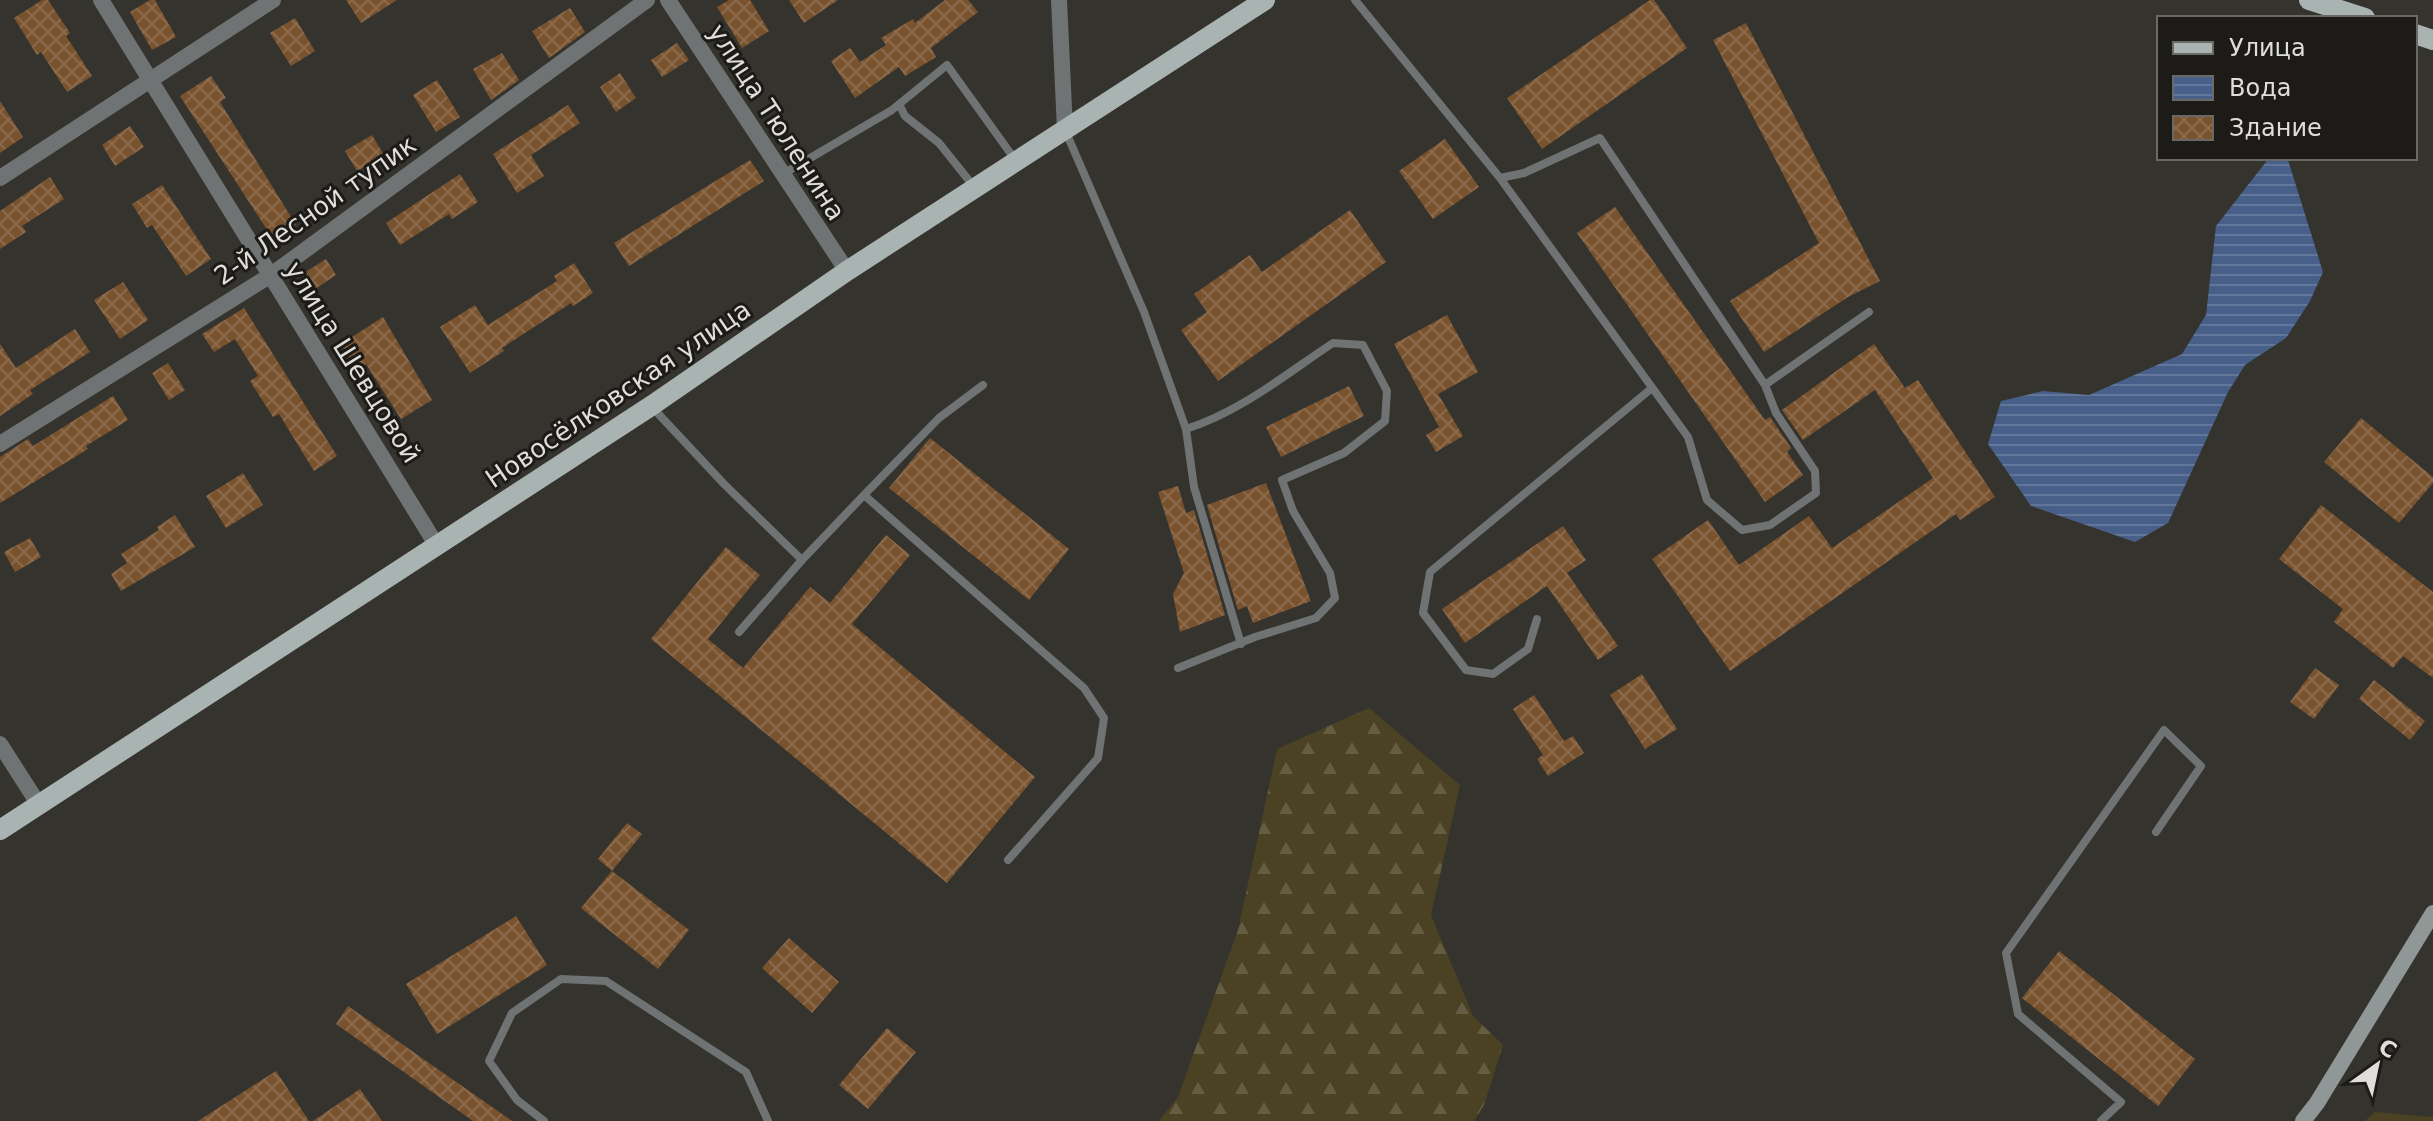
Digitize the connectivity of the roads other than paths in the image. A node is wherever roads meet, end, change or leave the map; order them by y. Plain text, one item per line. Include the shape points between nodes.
1 (101, 0) edge
2 (273, 0) edge
3 (647, 0) edge
4 (668, 0) edge
5 (1059, 0) edge
6 (1265, 0) edge
7 (1355, 0) edge
8 (2309, 0) edge
9 (2359, 16) edge
10 (151, 80) junction
11 (899, 104) junction
12 (1065, 130) junction
13 (1016, 161) junction
14 (783, 174) junction
15 (0, 178) edge
16 (1500, 178) junction
17 (975, 188) junction
18 (847, 271) junction
19 (271, 275) junction
20 (1869, 312) dead end
21 (983, 385) dead end
22 (1765, 385) junction
23 (1652, 388) junction
24 (651, 406) junction
25 (1186, 429) junction
26 (0, 444) edge
27 (864, 495) junction
28 (437, 546) junction
29 (802, 560) junction
30 (1537, 619) dead end
31 (739, 632) dead end
32 (1241, 644) junction
33 (1178, 668) dead end
34 (0, 744) edge
35 (39, 805) junction
36 (0, 830) edge
37 (2156, 832) dead end
38 (1008, 860) dead end
39 (2433, 913) edge
40 (544, 1121) edge
41 (768, 1121) edge
42 (2101, 1121) edge
43 (2303, 1121) edge

1 - 10 street, улица Шевцовой
2 - 10 street
3 - 19 street, 2-й Лесной тупик
4 - 14 street, улица Тюленина
5 - 12 street
6 - 12 main road, Новосёлковская улица
7 - 16 lane
8 - 9 main road
10 - 15 street
10 - 19 street, улица Шевцовой
11 - 13 lane via 947,65
11 - 14 lane
11 - 17 lane
12 - 13 main road, Новосёлковская улица
12 - 25 lane via 1144,312
13 - 17 main road, Новосёлковская улица
14 - 18 street, улица Тюленина
16 - 22 lane via 1524,173 1600,138
16 - 23 lane
17 - 18 main road, Новосёлковская улица
18 - 24 main road, Новосёлковская улица
19 - 26 street, 2-й Лесной тупик
19 - 28 street, улица Шевцовой
20 - 22 lane
21 - 27 lane via 939,418
22 - 23 lane via 1776,413 1815,471 1816,493 1770,525 1742,530 1707,500 1688,437
23 - 30 lane via 1430,572 1423,613 1466,670 1493,674 1528,649
24 - 28 main road, Новосёлковская улица
24 - 29 lane
25 - 32 lane via 1194,487
25 - 32 lane via 1248,401 1333,343 1363,345 1387,391 1385,421 1344,453 1282,480 1293,511 1330,573 1335,598 1316,618
27 - 29 lane
27 - 38 lane via 1084,688 1104,718 1098,758
28 - 35 main road, Новосёлковская улица
29 - 31 lane
32 - 33 lane
34 - 35 street
35 - 36 main road, Новосёлковская улица
37 - 42 lane via 2201,766 2164,730 2006,953 2018,1014 2121,1102
39 - 43 street
40 - 41 lane via 517,1100 489,1061 512,1013 561,979 606,981 746,1072

